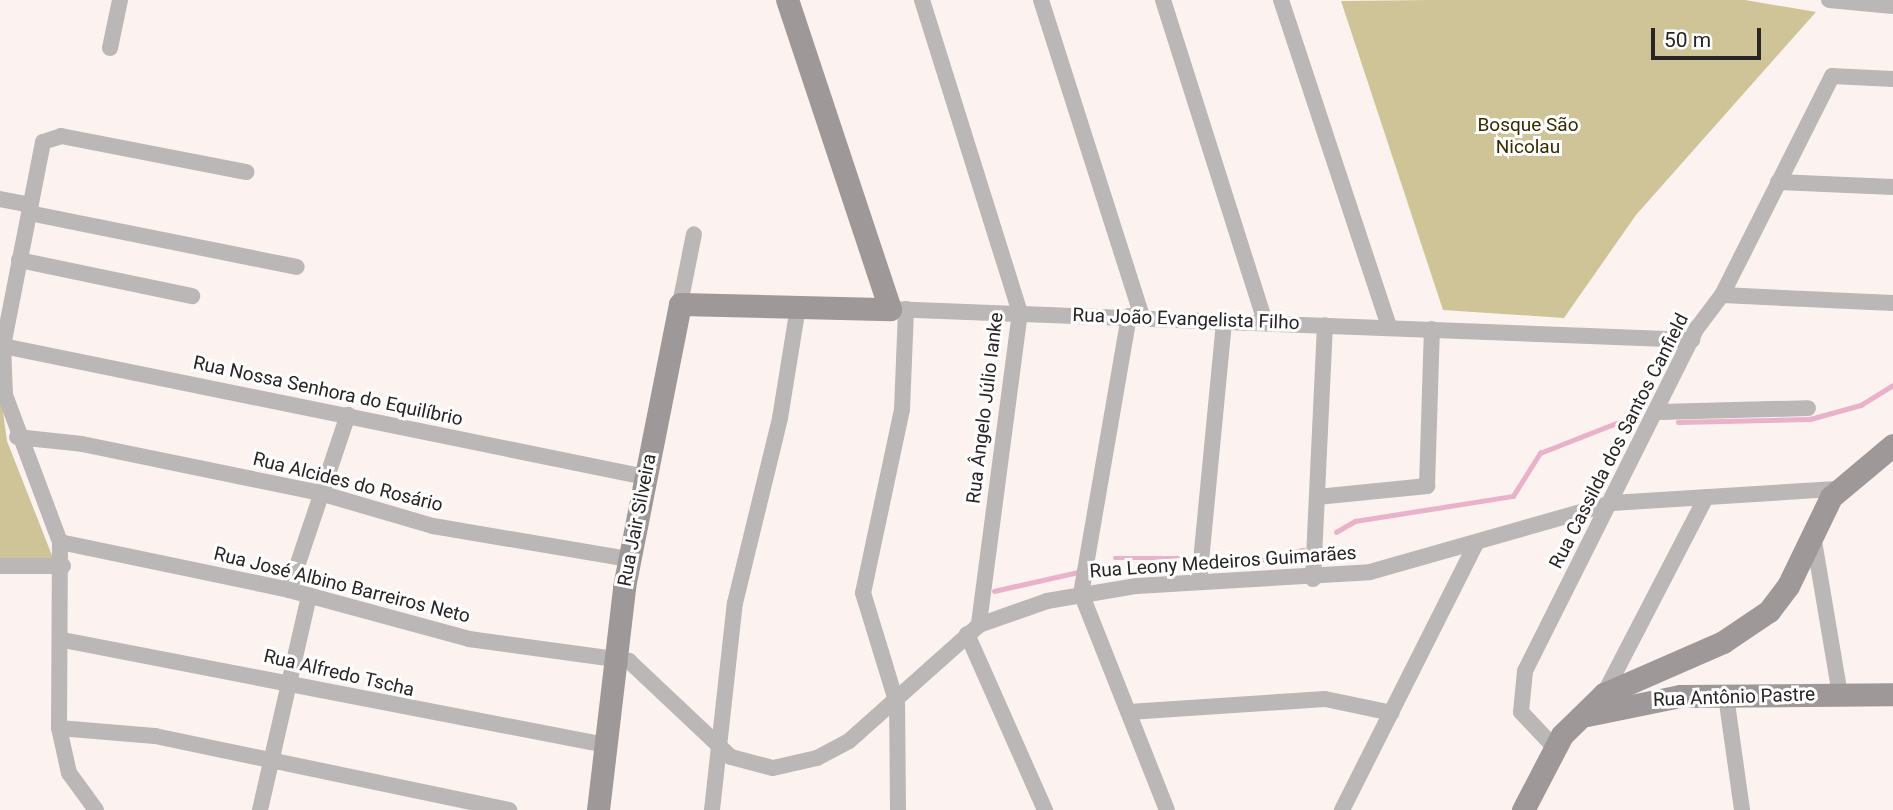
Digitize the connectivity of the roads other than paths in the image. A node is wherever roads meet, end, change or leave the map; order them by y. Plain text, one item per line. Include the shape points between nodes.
1 (120, 0) edge
2 (787, 0) edge
3 (922, 0) edge
4 (1041, 0) edge
5 (1163, 0) edge
6 (1281, 0) edge
7 (1829, 0) edge
8 (1893, 6) edge
9 (110, 48) dead end
10 (1893, 79) edge
11 (247, 172) dead end
12 (1778, 182) junction
13 (1893, 187) edge
14 (0, 198) edge
15 (29, 209) junction
16 (694, 234) dead end
17 (19, 260) junction
18 (297, 267) dead end
19 (1722, 295) junction
20 (192, 296) dead end
21 (1893, 303) edge
22 (680, 304) junction
23 (798, 307) junction
24 (898, 309) junction
25 (1020, 312) junction
26 (1136, 317) junction
27 (1224, 320) junction
28 (1265, 322) junction
29 (1325, 325) junction
30 (1389, 327) junction
31 (1432, 329) junction
32 (1692, 340) junction
33 (3, 346) junction
34 (1808, 408) dead end
35 (1660, 412) junction
36 (348, 415) junction
37 (17, 437) junction
38 (1893, 444) edge
39 (645, 477) junction
40 (1837, 489) junction
41 (320, 493) junction
42 (1317, 497) junction
43 (1706, 497) junction
44 (1612, 503) junction
45 (1813, 533) junction
46 (60, 542) junction
47 (1476, 544) junction
48 (629, 559) junction
49 (0, 566) edge
50 (63, 566) junction
51 (1313, 579) junction
52 (1199, 582) junction
53 (289, 590) junction
54 (1081, 593) junction
55 (309, 596) junction
56 (973, 630) junction
57 (63, 640) junction
58 (615, 660) junction
59 (290, 682) junction
60 (1604, 694) junction
61 (1893, 694) edge
62 (1840, 695) junction
63 (1726, 696) junction
64 (897, 704) junction
65 (1129, 712) junction
66 (1392, 713) junction
67 (1578, 718) junction
68 (59, 728) junction
69 (605, 745) junction
70 (1554, 747) junction
71 (720, 749) junction
72 (270, 762) junction
73 (96, 810) edge
74 (260, 810) edge
75 (509, 810) edge
76 (598, 810) edge
77 (712, 810) edge
78 (898, 810) edge
79 (1045, 810) edge
80 (1167, 810) edge
81 (1342, 810) edge
82 (1522, 810) edge
83 (1742, 810) edge

1 - 9 street
2 - 24 street
3 - 25 street, Rua Ângelo Júlio Ianke
4 - 26 street
5 - 28 street
6 - 30 street
7 - 8 street
10 - 12 street, Rua Cassilda dos Santos Canfield via 1832,76
11 - 15 street via 50,137 43,142
12 - 13 street
12 - 19 street, Rua Cassilda dos Santos Canfield
14 - 15 street
15 - 17 street
15 - 18 street
16 - 22 street, Rua Jair Silveira
17 - 20 street
17 - 33 street
19 - 21 street
19 - 32 street, Rua Cassilda dos Santos Canfield
22 - 23 street, Rua João Evangelista Filho
22 - 39 street, Rua Jair Silveira
23 - 24 street, Rua João Evangelista Filho
23 - 71 street via 780,418 736,596
24 - 25 street, Rua João Evangelista Filho
24 - 64 street via 902,410 863,593
25 - 26 street, Rua João Evangelista Filho
25 - 56 street, Rua Ângelo Júlio Ianke
26 - 27 street, Rua João Evangelista Filho
26 - 54 street
27 - 28 street, Rua João Evangelista Filho
27 - 52 street
28 - 29 street, Rua João Evangelista Filho
29 - 30 street, Rua João Evangelista Filho
29 - 42 street
30 - 31 street, Rua João Evangelista Filho
31 - 32 street, Rua João Evangelista Filho
31 - 42 street via 1427,486
32 - 35 street, Rua Cassilda dos Santos Canfield
33 - 36 street, Rua Nossa Senhora do Equilíbrio
33 - 37 street via 5,395
34 - 35 street
35 - 44 street, Rua Cassilda dos Santos Canfield
36 - 39 street, Rua Nossa Senhora do Equilíbrio
36 - 41 street
37 - 41 street, Rua Alcides do Rosário via 82,444
37 - 46 street
38 - 40 street
39 - 48 street, Rua Jair Silveira
40 - 43 street, Rua Leony Medeiros Guimarães
40 - 45 street
41 - 48 street, Rua Alcides do Rosário via 433,526
41 - 53 street
42 - 51 street
43 - 44 street, Rua Leony Medeiros Guimarães
43 - 60 street
44 - 47 street, Rua Leony Medeiros Guimarães
44 - 70 street, Rua Cassilda dos Santos Canfield via 1520,688 1521,712
45 - 60 street via 1788,586 1756,623
45 - 62 street
46 - 50 street
46 - 53 street, Rua José Albino Barreiros Neto
47 - 51 street, Rua Leony Medeiros Guimarães via 1370,572
47 - 66 street
48 - 58 street, Rua Jair Silveira
49 - 50 street
50 - 57 street
51 - 52 street, Rua Leony Medeiros Guimarães
52 - 54 street, Rua Leony Medeiros Guimarães
53 - 55 street, Rua José Albino Barreiros Neto
54 - 56 street, Rua Leony Medeiros Guimarães
54 - 65 street
55 - 58 street, Rua José Albino Barreiros Neto via 469,639
55 - 59 street
56 - 64 street, Rua Leony Medeiros Guimarães
56 - 79 street
57 - 59 street, Rua Alfredo Tscha
57 - 68 street
58 - 69 street, Rua Jair Silveira
58 - 71 street, Rua Leony Medeiros Guimarães via 634,664
59 - 69 street, Rua Alfredo Tscha via 454,720
59 - 72 street
60 - 67 street
61 - 62 street, Rua Antônio Pastre
62 - 63 street, Rua Antônio Pastre
63 - 67 street, Rua Antônio Pastre via 1636,701
63 - 83 street
64 - 71 street, Rua Leony Medeiros Guimarães via 849,741 804,763 761,767
64 - 78 street
65 - 66 street via 1325,699
65 - 80 street
66 - 81 street
67 - 70 street
68 - 72 street via 155,736
68 - 73 street via 69,773
69 - 76 street, Rua Jair Silveira
70 - 82 street
71 - 77 street
72 - 74 street
72 - 75 street

